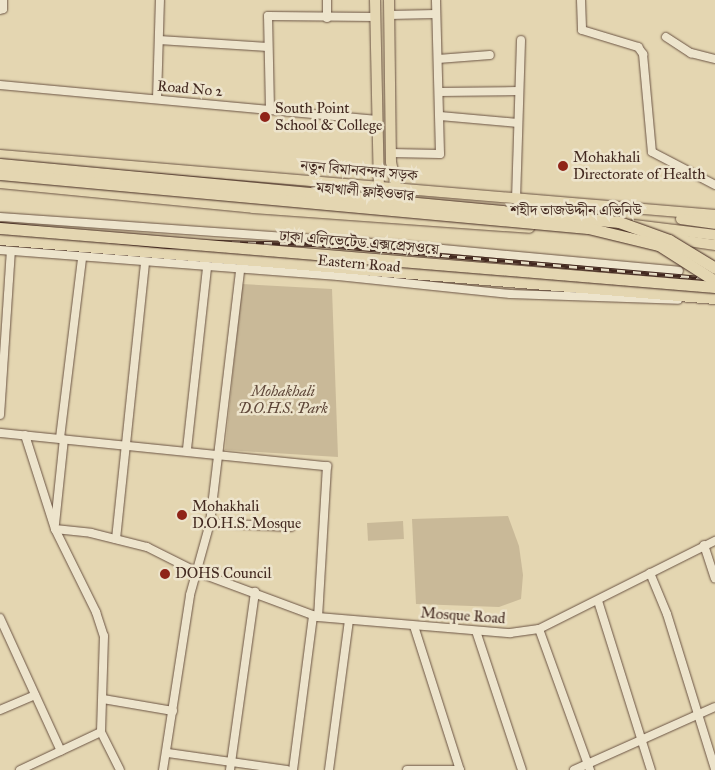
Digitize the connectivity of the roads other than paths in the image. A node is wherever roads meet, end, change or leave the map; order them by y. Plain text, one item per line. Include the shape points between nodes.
1 (3, 0) edge
2 (160, 0) edge
3 (327, 0) edge
4 (375, 0) edge
5 (389, 0) edge
6 (436, 0) edge
7 (581, 0) edge
8 (0, 10) edge
9 (436, 14) junction
10 (389, 15) junction
11 (376, 17) junction
12 (327, 18) junction
13 (666, 37) dead end
14 (159, 40) junction
15 (521, 40) dead end
16 (268, 47) junction
17 (490, 55) dead end
18 (438, 59) junction
19 (715, 59) edge
20 (0, 85) edge
21 (518, 91) junction
22 (439, 92) junction
23 (156, 99) junction
24 (270, 110) junction
25 (440, 116) junction
26 (377, 120) junction
27 (518, 123) junction
28 (390, 153) junction
29 (0, 155) edge
30 (0, 164) edge
31 (0, 174) edge
32 (0, 183) edge
33 (715, 185) edge
34 (378, 187) junction
35 (396, 189) junction
36 (516, 200) junction
37 (612, 207) junction
38 (715, 215) edge
39 (0, 217) edge
40 (382, 217) junction
41 (407, 219) junction
42 (715, 224) edge
43 (0, 228) edge
44 (544, 229) junction
45 (715, 235) edge
46 (0, 239) edge
47 (715, 246) edge
48 (0, 250) edge
49 (11, 251) junction
50 (82, 258) junction
51 (145, 263) junction
52 (207, 267) junction
53 (715, 268) edge
54 (240, 270) junction
55 (679, 271) dead end
56 (715, 281) edge
57 (715, 287) edge
58 (715, 299) edge
59 (0, 415) edge
60 (0, 433) edge
61 (25, 435) junction
62 (62, 438) junction
63 (124, 444) junction
64 (187, 449) junction
65 (219, 453) junction
66 (210, 523) junction
67 (291, 527) dead end
68 (54, 529) junction
69 (116, 538) junction
70 (715, 541) edge
71 (704, 546) junction
72 (197, 572) junction
73 (650, 573) junction
74 (715, 578) edge
75 (255, 592) junction
76 (598, 601) junction
77 (316, 616) junction
78 (0, 618) edge
79 (348, 620) junction
80 (414, 626) junction
81 (539, 629) junction
82 (476, 631) junction
83 (9, 638) junction
84 (0, 642) edge
85 (35, 695) junction
86 (103, 699) junction
87 (715, 706) edge
88 (0, 710) edge
89 (173, 710) junction
90 (698, 714) junction
91 (101, 732) junction
92 (642, 740) junction
93 (61, 751) junction
94 (168, 753) junction
95 (230, 766) edge
96 (589, 767) edge
97 (435, 769) edge
98 (20, 770) edge
99 (120, 770) edge
100 (163, 770) edge
101 (287, 770) edge
102 (293, 770) edge
103 (329, 770) edge
104 (408, 770) edge
105 (460, 770) edge
106 (522, 770) edge
107 (574, 770) edge
108 (651, 770) edge
109 (715, 770) edge

1 - 8 street via 3,9
2 - 14 street
3 - 12 street
4 - 11 main road
5 - 10 main road
6 - 9 street
7 - 33 street via 582,30 638,47 643,54 652,152
9 - 10 street
9 - 18 street
10 - 28 main road
11 - 12 street
11 - 26 main road
12 - 16 street via 268,16
13 - 19 street via 691,53
14 - 16 street
14 - 23 street
15 - 21 street
16 - 24 street
17 - 18 street
18 - 22 street
20 - 23 street, Road No 2
21 - 22 street
21 - 27 street
22 - 25 street
23 - 24 street, Road No 2
24 - 26 street, Road No 2
25 - 27 street
25 - 28 street via 440,154
26 - 34 main road
27 - 36 street
28 - 35 main road
29 - 34 main road, নতুন বিমানবন্দর সড়ক
30 - 53 highway, মহাখালী ফ্লাইওভার, bridge via 620,222 669,240
31 - 56 highway, মহাখালী ফ্লাইওভার, bridge via 588,228 659,245
32 - 40 main road
34 - 35 main road, নতুন বিমানবন্দর সড়ক
34 - 40 main road
35 - 36 main road, নতুন বিমানবন্দর সড়ক
35 - 41 main road
36 - 37 main road, নতুন বিমানবন্দর সড়ক
37 - 38 main road, নতুন বিমানবন্দর সড়ক
37 - 42 main road
39 - 55 street via 411,246
40 - 41 main road
41 - 44 main road, শহীদ তাজউদ্দীন এভিনিউ
43 - 57 highway, ঢাকা এলিভেটেড এক্সপ্রেসওয়ে, bridge
44 - 45 main road, শহীদ তাজউদ্দীন এভিনিউ via 653,226
44 - 47 main road via 653,236
46 - 58 highway, ঢাকা এলিভেটেড এক্সপ্রেসওয়ে
48 - 49 street, Eastern Road
49 - 50 street, Eastern Road
49 - 59 street
50 - 51 street, Eastern Road
50 - 62 street
51 - 52 street, Eastern Road
51 - 63 street
52 - 54 street, Eastern Road
52 - 64 street
54 - 58 street, Eastern Road via 338,276 510,294
54 - 65 street
60 - 61 street
61 - 62 street
61 - 68 street
62 - 63 street
62 - 68 street
63 - 64 street
63 - 69 street
64 - 65 street
65 - 66 street
65 - 77 street via 327,466
66 - 67 street
66 - 72 street
68 - 69 street, Mosque Road
68 - 86 street via 96,612 104,636
69 - 72 street, Mosque Road via 147,547
70 - 71 street, Mosque Road
71 - 73 street, Mosque Road
71 - 74 street
72 - 75 street, Mosque Road
72 - 89 street via 190,595
73 - 76 street, Mosque Road
73 - 90 street
75 - 77 street, Mosque Road
75 - 95 street
76 - 81 street, Mosque Road
76 - 92 street
77 - 79 street, Mosque Road
77 - 102 street
78 - 83 street
79 - 80 street, Mosque Road
79 - 103 street
80 - 82 street, Mosque Road
80 - 105 street
81 - 82 street, Mosque Road via 510,633
81 - 96 street
82 - 106 street
83 - 84 street
83 - 85 street
85 - 88 street
85 - 93 street
86 - 89 street
86 - 91 street
87 - 90 street
89 - 94 street
90 - 92 street
90 - 109 street
91 - 93 street
91 - 99 street
92 - 96 street
92 - 108 street
93 - 98 street
94 - 95 street
94 - 100 street
95 - 101 street
96 - 107 street
97 - 104 street
97 - 105 street

